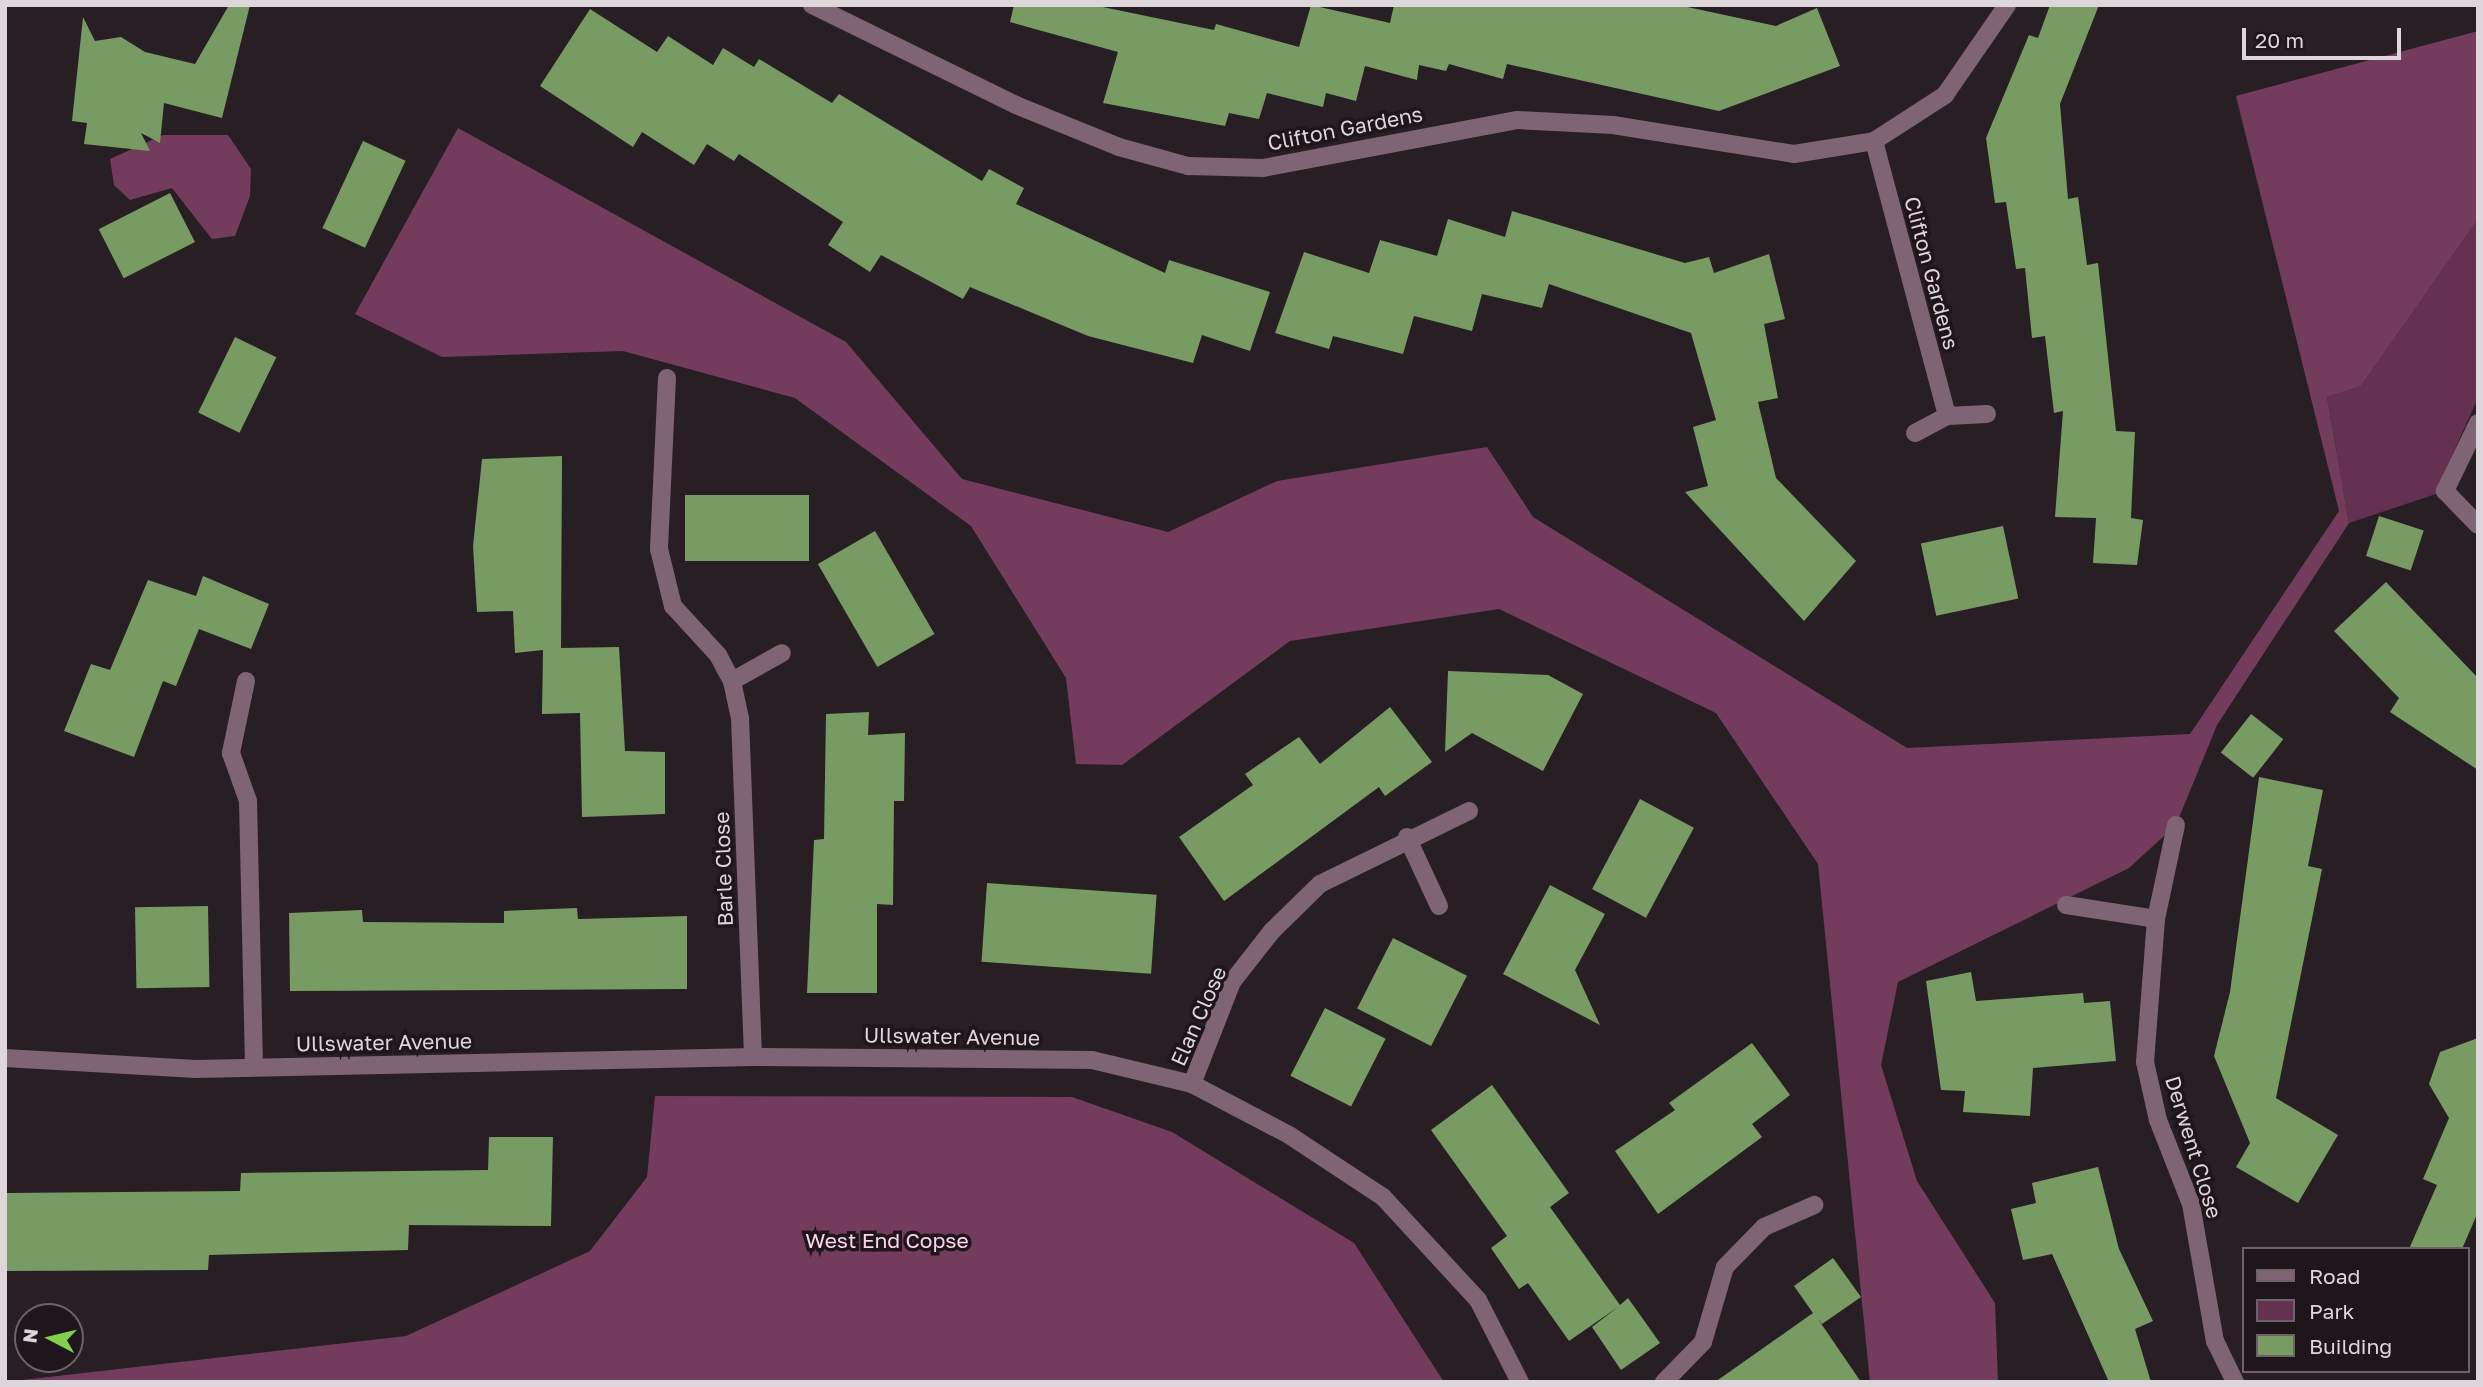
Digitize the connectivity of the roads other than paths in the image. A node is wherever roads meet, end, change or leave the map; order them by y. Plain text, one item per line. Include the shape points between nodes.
1 (812, 5) edge
2 (2007, 5) edge
3 (1874, 141) junction
4 (667, 378) dead end
5 (1987, 414) dead end
6 (1947, 416) junction
7 (2478, 423) edge
8 (1915, 433) dead end
9 (2478, 525) edge
10 (782, 653) dead end
11 (246, 681) dead end
12 (732, 681) junction
13 (1469, 811) dead end
14 (2176, 825) dead end
15 (1407, 837) junction
16 (2066, 905) dead end
17 (1439, 906) dead end
18 (2156, 919) junction
19 (753, 1057) junction
20 (5, 1058) edge
21 (254, 1067) junction
22 (1192, 1084) junction
23 (1814, 1205) dead end
24 (1520, 1382) edge
25 (1664, 1382) edge
26 (2235, 1382) edge

1 - 3 street, Clifton Gardens via 1016,105 1119,147 1188,166 1298,164 1517,120 1613,125 1794,154
2 - 3 street, Clifton Gardens via 1945,95
3 - 6 street, Clifton Gardens
4 - 12 street, Barle Close via 659,549 673,606
5 - 6 street
6 - 8 street
7 - 9 street via 2445,491
10 - 12 street
11 - 21 street via 231,753 248,801
12 - 19 street, Barle Close via 740,718
13 - 15 street, Elan Close
14 - 18 street, Derwent Close
15 - 17 street
15 - 22 street, Elan Close via 1320,884 1272,931 1233,982
16 - 18 street
18 - 26 street, Derwent Close via 2145,1062 2158,1120 2191,1203 2215,1341
19 - 21 street, Ullswater Avenue
19 - 22 street, Ullswater Avenue via 1092,1060
20 - 21 street, Ullswater Avenue
22 - 24 street, Ullswater Avenue via 1289,1135 1383,1197 1478,1300
23 - 25 street via 1763,1227 1726,1267 1703,1342

